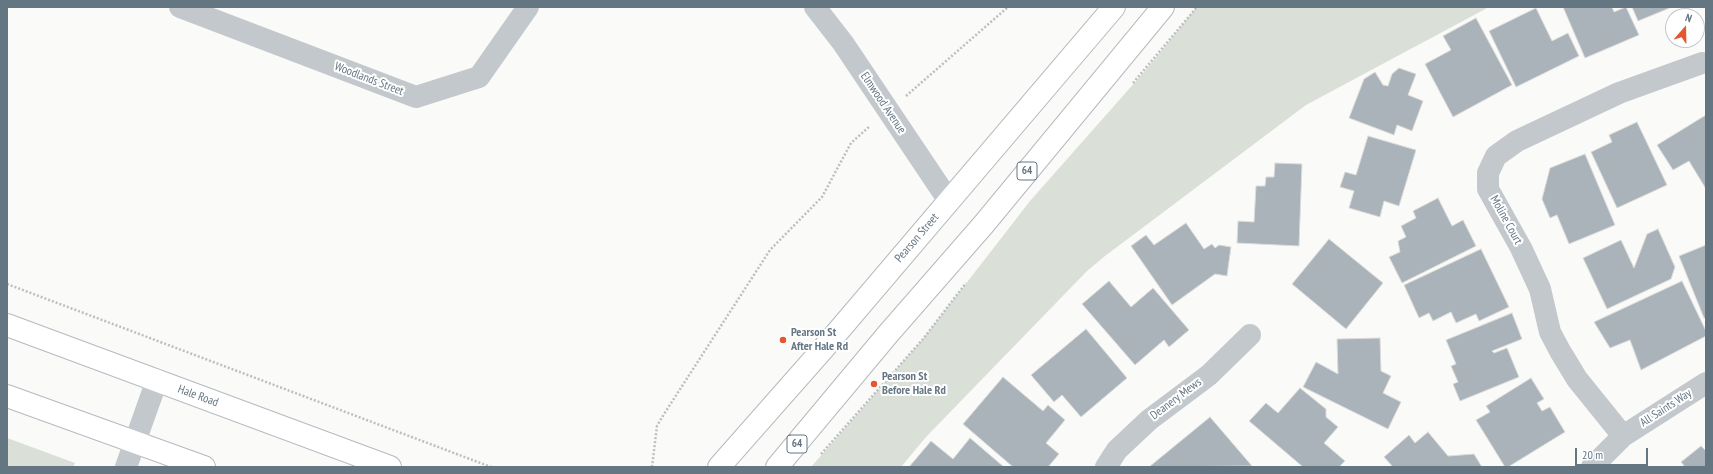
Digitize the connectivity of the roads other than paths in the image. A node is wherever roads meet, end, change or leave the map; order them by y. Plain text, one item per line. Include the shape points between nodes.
1 (180, 7) edge
2 (528, 7) edge
3 (815, 7) edge
4 (1114, 7) edge
5 (1163, 7) edge
6 (1702, 63) dead end
7 (949, 201) junction
8 (7, 325) edge
9 (1250, 335) dead end
10 (157, 380) junction
11 (1706, 383) edge
12 (7, 396) edge
13 (1623, 436) junction
14 (134, 442) junction
15 (126, 467) edge
16 (204, 467) edge
17 (390, 467) edge
18 (719, 467) edge
19 (777, 467) edge
20 (1106, 467) edge
21 (1592, 467) edge

1 - 2 street, Woodlands Street via 416,98 479,77
3 - 7 street, Elmwood Avenue via 843,43
4 - 7 main road, Pearson Street
5 - 19 main road, 64 via 984,224
6 - 13 street, Moline Court via 1619,93 1516,141 1496,156 1488,173 1488,189 1521,248 1540,289 1550,332 1577,379
7 - 18 main road, Pearson Street
8 - 10 main road, Hale Road
9 - 20 street, Deanery Mews via 1209,376 1148,420 1117,450
10 - 14 street
10 - 17 main road, Hale Road
11 - 13 street, All Saints Way
12 - 14 main road
13 - 21 street, All Saints Way
14 - 15 street
14 - 16 main road

